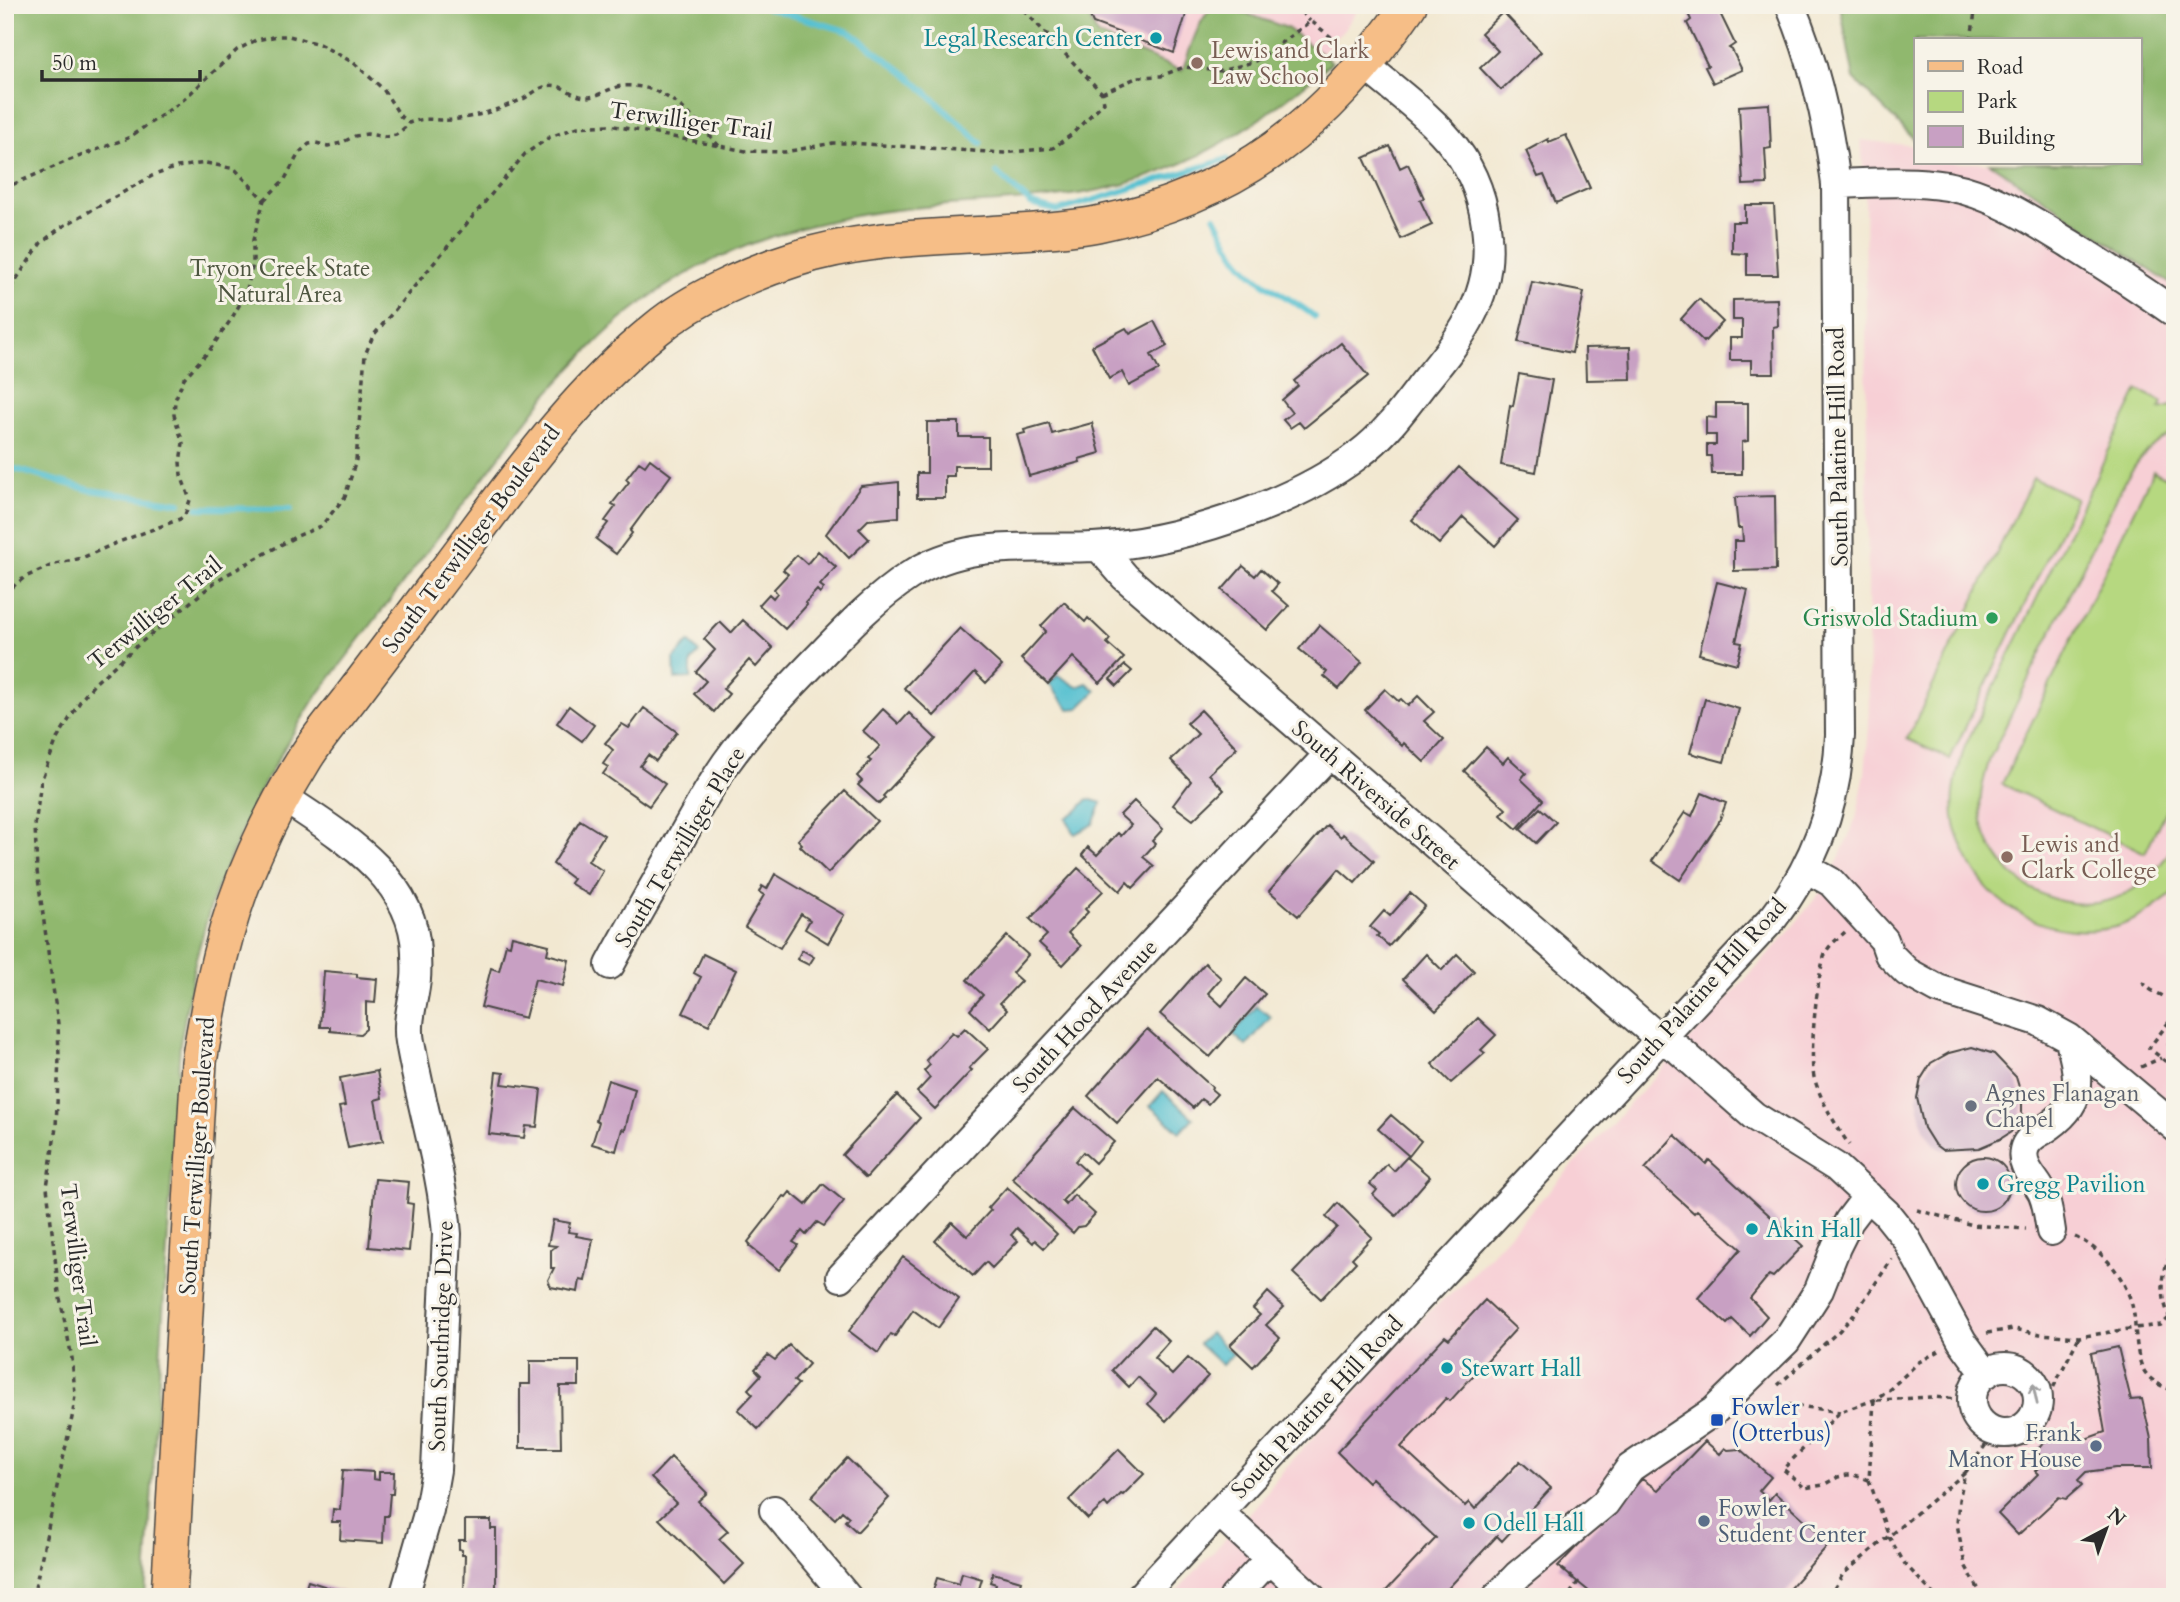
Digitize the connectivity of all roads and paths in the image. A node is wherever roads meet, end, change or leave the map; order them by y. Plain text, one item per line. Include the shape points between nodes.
1 (1019, 5) edge
2 (1294, 5) edge
3 (1409, 5) edge
4 (1790, 5) edge
5 (1976, 5) edge
6 (1311, 21) junction
7 (1971, 38) edge
8 (1338, 44) dead end
9 (1365, 65) junction
10 (1102, 93) junction
11 (409, 123) junction
12 (721, 147) junction
13 (1836, 184) junction
14 (5, 190) edge
15 (264, 200) junction
16 (5, 296) edge
17 (2175, 313) edge
18 (1099, 547) junction
19 (5, 593) edge
20 (1329, 754) junction
21 (283, 797) junction
22 (1806, 868) junction
23 (1862, 916) junction
24 (610, 965) dead end
25 (2142, 982) dead end
26 (2175, 1002) edge
27 (2175, 1014) edge
28 (1659, 1038) junction
29 (2069, 1038) junction
30 (2175, 1069) edge
31 (2175, 1128) edge
32 (1853, 1152) dead end
33 (1868, 1195) junction
34 (1911, 1208) dead end
35 (2052, 1231) junction
36 (1906, 1238) junction
37 (2175, 1247) edge
38 (841, 1277) dead end
39 (2169, 1318) junction
40 (2175, 1327) edge
41 (2135, 1328) junction
42 (2079, 1336) junction
43 (1962, 1341) junction
44 (1986, 1374) junction
45 (1778, 1386) dead end
46 (2175, 1391) edge
47 (1730, 1395) junction
48 (1768, 1395) dead end
49 (2037, 1395) junction
50 (1874, 1400) junction
51 (1972, 1400) junction
52 (1757, 1404) junction
53 (1840, 1412) junction
54 (1996, 1431) junction
55 (1965, 1473) junction
56 (1869, 1480) junction
57 (774, 1510) dead end
58 (1219, 1511) junction
59 (1889, 1537) junction
60 (1270, 1558) junction
61 (1578, 1582) dead end
62 (33, 1597) edge
63 (169, 1597) edge
64 (404, 1597) edge
65 (848, 1597) edge
66 (1140, 1597) edge
67 (1234, 1597) edge
68 (1311, 1597) edge
69 (1497, 1597) edge
70 (1568, 1597) edge
71 (1829, 1597) edge
72 (1936, 1597) edge
73 (1983, 1597) edge

1 - 10 path
2 - 6 path
3 - 9 main road, South Terwilliger Boulevard
4 - 13 street, South Palatine Hill Road via 1815,72
5 - 7 path
6 - 8 path
6 - 10 path via 1256,61 1222,71 1184,67 1161,76 1138,77
9 - 18 street, South Terwilliger Place via 1448,137 1477,184 1486,216 1487,261 1482,290 1466,326 1383,433 1318,481 1280,500 1200,527
9 - 21 main road, South Terwilliger Boulevard via 1279,147 1178,202 1094,224 912,237 831,248 747,276 660,325 606,371 559,423 306,757
10 - 12 path, Terwilliger Trail via 1104,102 1053,148 1004,153 850,143 785,152
11 - 12 path via 422,117 449,120 480,115 544,86 555,85 589,97 622,86 640,87 686,108
11 - 14 path via 354,62 319,44 278,36 237,50 181,102 128,138
11 - 15 path via 396,135 367,134 328,146 309,144
12 - 62 path, Terwilliger Trail via 609,125 569,130 525,154 373,336 365,355 356,460 345,497 321,526 219,579 139,644 95,683 57,739 41,781 35,826 59,1047 56,1127 47,1187 75,1394
13 - 17 street via 1933,185 1994,201
13 - 22 street, South Palatine Hill Road via 1839,764 1833,798
15 - 16 path via 234,169 206,163 152,176 41,243
15 - 19 path via 246,293 209,351 184,378 174,400 183,443 181,475 190,500 185,514 25,577
18 - 20 street, South Riverside Street via 1125,577
18 - 24 street, South Terwilliger Place via 969,550 910,576 873,604 758,721 724,766
20 - 28 street, South Riverside Street
20 - 38 street, South Hood Avenue
21 - 63 main road, South Terwilliger Boulevard via 233,911 212,986 199,1062
21 - 64 street, South Southridge Drive via 352,844 390,882 411,924 416,948 408,1031 445,1203 447,1234 436,1470
22 - 23 street via 1831,882
22 - 28 street, South Palatine Hill Road via 1774,917
23 - 29 street via 1907,972 1938,989 2038,1021
23 - 32 path via 1827,951 1812,1047 1814,1074 1827,1109
25 - 26 path
27 - 30 path via 2149,1048
28 - 33 street, South Riverside Street via 1678,1049 1754,1116 1836,1167
28 - 58 street, South Palatine Hill Road
29 - 31 street
29 - 35 street via 2078,1072 2075,1098 2062,1118 2028,1141 2024,1151 2025,1165 2046,1202
33 - 36 street, South Riverside Street
33 - 47 street via 1849,1220 1819,1290 1786,1341
34 - 35 path via 1973,1225
35 - 41 path via 2088,1243 2109,1263 2133,1302
36 - 43 street, South Riverside Street
36 - 45 path via 1854,1315
37 - 39 path via 2162,1287
39 - 40 path
39 - 41 path via 2161,1325
41 - 42 path
41 - 46 path via 2139,1364 2155,1385
42 - 43 path via 2014,1329
42 - 49 path via 2051,1392
43 - 44 street, South Riverside Street
43 - 50 path via 1932,1353
49 -> 44 street via 2032,1380 2015,1369
44 - 51 street
47 - 52 path via 1748,1412
47 - 69 street via 1699,1422 1630,1468 1605,1503
48 - 52 path
49 - 54 street via 2037,1410 2025,1426
50 - 51 path
50 - 53 path
50 - 56 path
51 - 54 street via 1979,1420
52 - 53 path
53 - 56 path via 1783,1468 1805,1488 1847,1475
54 - 55 path
55 - 59 path
55 - 73 path via 1957,1524 1965,1565
56 - 59 path
57 - 65 street
58 - 60 street
58 - 66 street, South Palatine Hill Road
59 - 71 path via 1843,1574
59 - 72 path via 1905,1564
60 - 67 street
60 - 68 street
61 - 70 path

